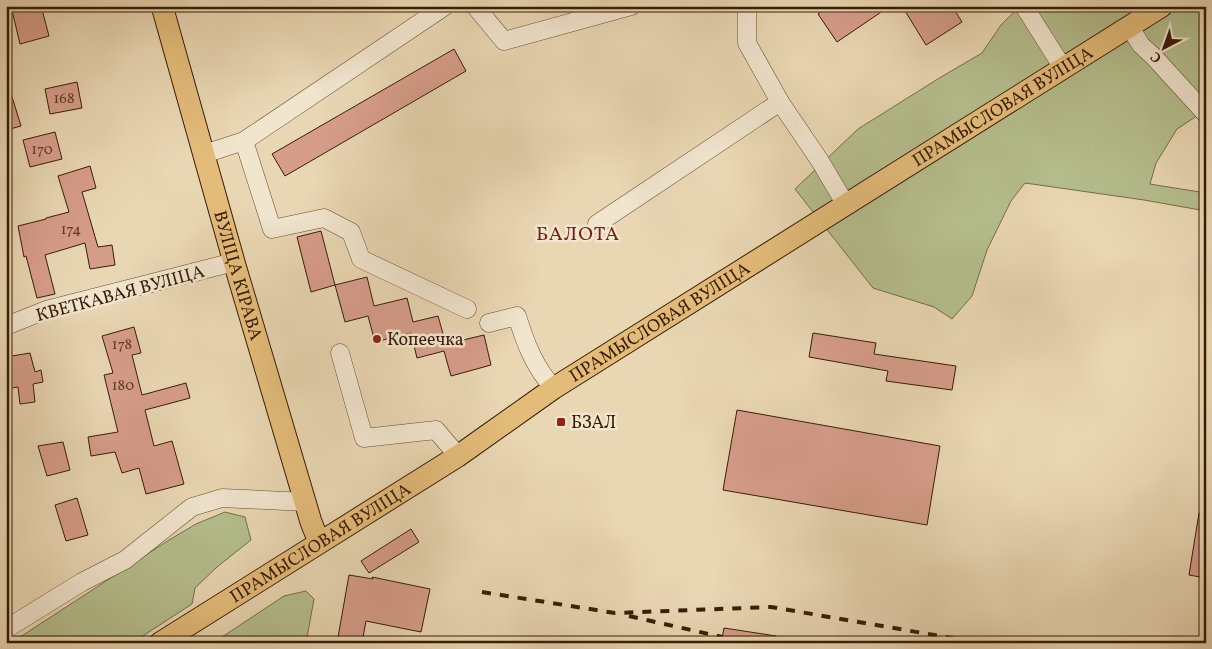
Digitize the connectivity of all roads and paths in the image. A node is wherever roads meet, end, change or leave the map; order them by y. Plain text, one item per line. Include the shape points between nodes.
1 (162, 6) edge
2 (445, 6) edge
3 (475, 6) edge
4 (631, 6) edge
5 (747, 6) edge
6 (1024, 6) edge
7 (1162, 6) edge
8 (1130, 26) junction
9 (1063, 68) junction
10 (780, 102) junction
11 (1206, 114) edge
12 (244, 141) junction
13 (204, 154) junction
14 (846, 205) junction
15 (598, 224) dead end
16 (234, 262) junction
17 (467, 309) dead end
18 (490, 323) dead end
19 (6, 326) edge
20 (340, 352) dead end
21 (554, 388) junction
22 (458, 456) junction
23 (306, 502) junction
24 (319, 542) junction
25 (6, 628) edge
26 (160, 643) edge

1 - 13 main road, ВУЛІЦА КІРАВА
2 - 12 street
3 - 4 street via 504,41
5 - 10 street via 747,44
6 - 9 street
7 - 8 main road, ПРАМЫСЛОВАЯ ВУЛІЦА
8 - 9 main road, ПРАМЫСЛОВАЯ ВУЛІЦА
8 - 11 street via 1141,45
9 - 14 main road, ПРАМЫСЛОВАЯ ВУЛІЦА
10 - 14 street
10 - 15 street
12 - 13 street
12 - 17 street via 272,229 324,218 351,232 361,259
13 - 16 main road, ВУЛІЦА КІРАВА
14 - 21 main road, ПРАМЫСЛОВАЯ ВУЛІЦА
16 - 19 street, КВЕТКАВАЯ ВУЛІЦА via 46,310
16 - 23 main road, ВУЛІЦА КІРАВА
18 - 21 street via 517,316 524,340 544,378
20 - 22 street via 364,438 436,430
21 - 22 main road, ПРАМЫСЛОВАЯ ВУЛІЦА
22 - 24 main road, ПРАМЫСЛОВАЯ ВУЛІЦА
23 - 24 main road, ВУЛІЦА КІРАВА
23 - 25 street via 222,498 192,507 125,560
24 - 26 main road, ПРАМЫСЛОВАЯ ВУЛІЦА

